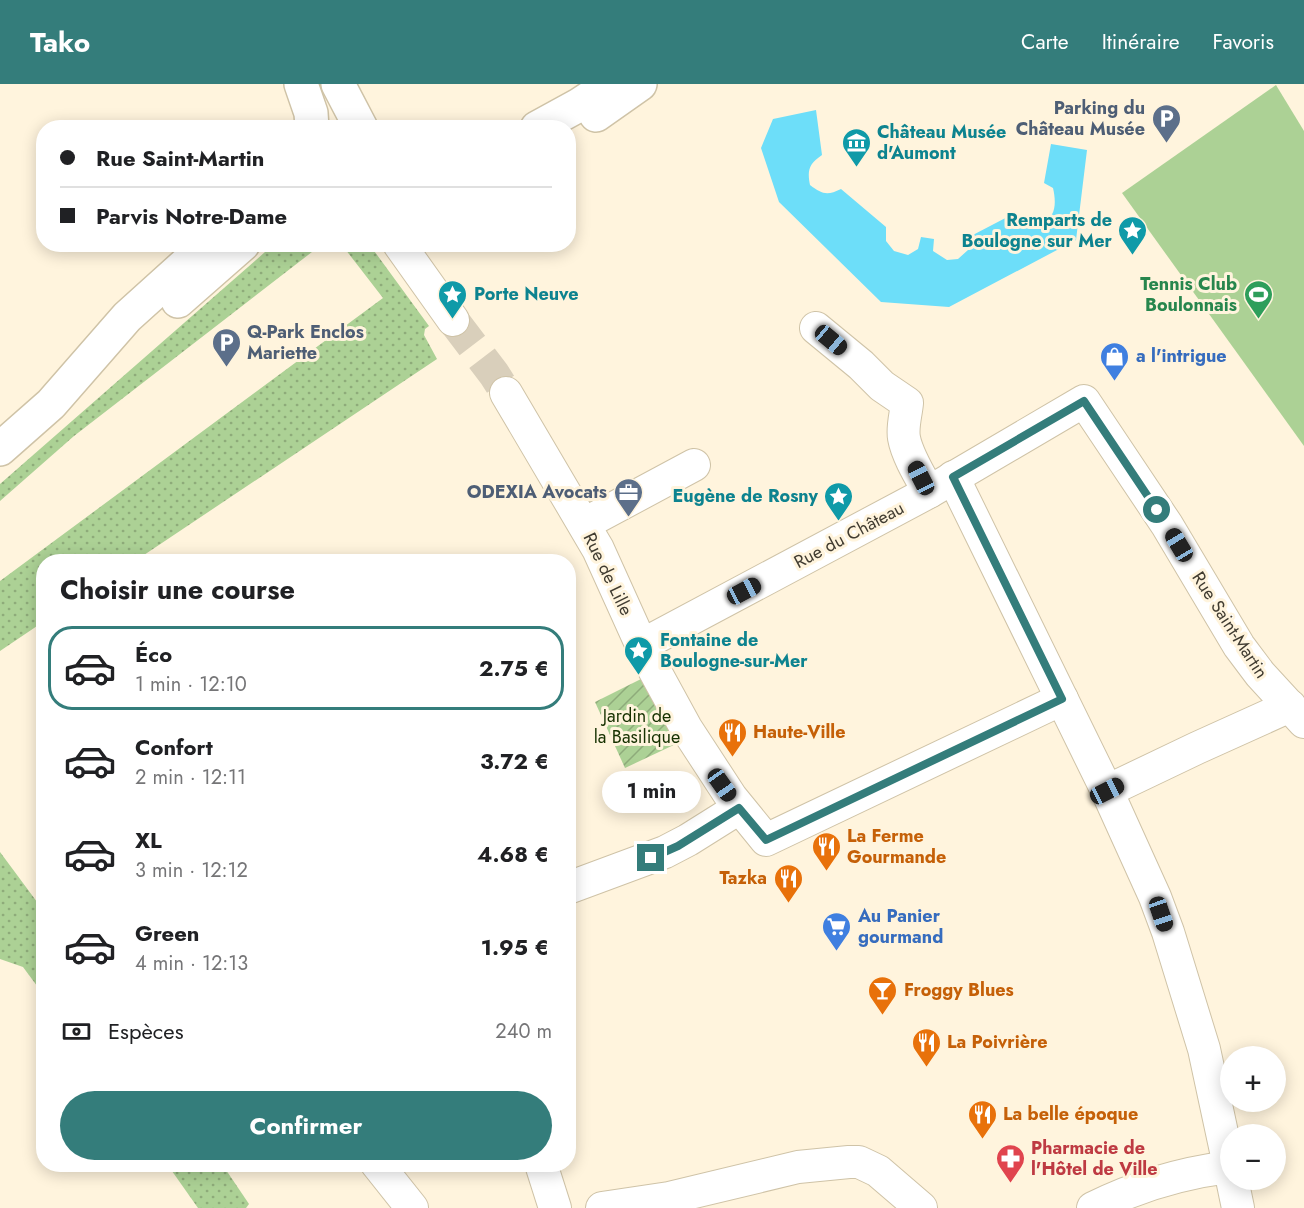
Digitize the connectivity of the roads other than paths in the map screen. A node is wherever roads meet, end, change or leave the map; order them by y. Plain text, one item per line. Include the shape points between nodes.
1 (301, 84) edge
2 (338, 84) edge
3 (611, 84) edge
4 (640, 84) edge
5 (311, 120) edge
6 (358, 120) edge
7 (552, 120) edge
8 (576, 126) edge
9 (199, 252) edge
10 (234, 252) edge
11 (405, 252) edge
12 (453, 320) tunnel mouth
13 (816, 327) dead end
14 (507, 395) tunnel mouth
15 (1084, 401) joint
16 (51, 404) junction
17 (0, 449) edge
18 (694, 465) dead end
19 (941, 484) junction
20 (584, 524) junction
21 (642, 645) junction
22 (1062, 699) junction
23 (1297, 714) edge
24 (1107, 791) junction
25 (739, 808) junction
26 (576, 885) edge
27 (1220, 1130) edge
28 (383, 1172) edge
29 (544, 1172) edge
30 (1220, 1172) edge
31 (1233, 1190) edge
32 (412, 1208) edge
33 (555, 1208) edge
34 (602, 1208) edge
35 (921, 1208) edge
36 (1093, 1208) edge
37 (1238, 1208) edge

1 - 5 main road
2 - 6 main road
3 - 7 main road
4 - 8 main road
9 - 16 main road via 127,317
10 - 16 main road via 113,360
11 - 12 street
13 - 19 street via 907,403 904,438 914,464
14 - 20 street, Rue de Lille
15 - 19 street, Rue du Château
15 - 23 street, Rue Saint-Martin via 1167,525 1239,646
16 - 17 main road
18 - 20 street
19 - 21 street, Rue du Château
19 - 22 street
20 - 21 street, Rue de Lille
21 - 25 street, Rue de Lille via 686,728
22 - 24 street
22 - 25 street, Rue de Lille via 766,840
23 - 24 street via 1197,748
24 - 27 street via 1168,932 1204,1049
25 - 26 street via 665,852
28 - 32 street
29 - 33 street
30 - 36 street via 1148,1185
31 - 37 street
34 - 35 street via 669,1198 798,1167 859,1162 878,1171

